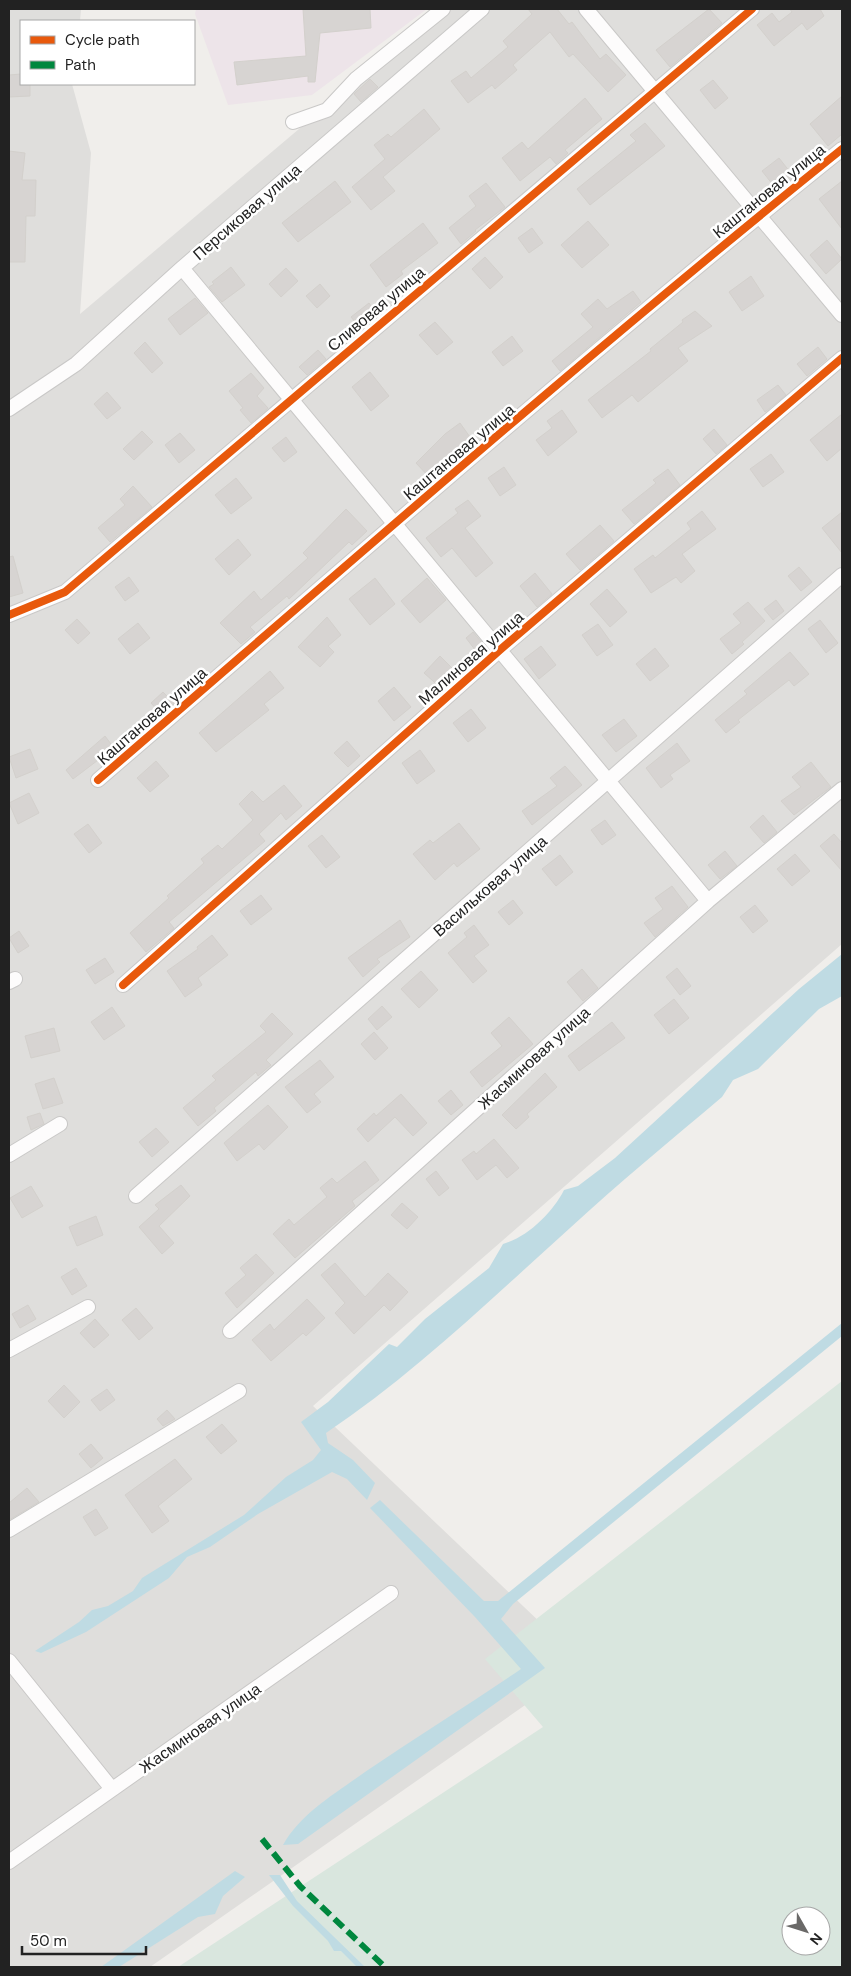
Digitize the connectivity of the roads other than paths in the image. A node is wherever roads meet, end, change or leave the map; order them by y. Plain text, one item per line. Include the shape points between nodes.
1 (443, 9) edge
2 (482, 9) edge
3 (586, 9) edge
4 (752, 9) edge
5 (654, 92) junction
6 (292, 122) dead end
7 (842, 149) edge
8 (760, 216) junction
9 (182, 268) junction
10 (842, 315) edge
11 (842, 358) edge
12 (292, 399) junction
13 (9, 410) edge
14 (396, 523) junction
15 (842, 574) edge
16 (9, 614) edge
17 (501, 649) junction
18 (98, 780) dead end
19 (611, 780) junction
20 (842, 789) edge
21 (708, 901) junction
22 (123, 985) dead end
23 (60, 1124) dead end
24 (9, 1155) edge
25 (136, 1196) dead end
26 (88, 1307) dead end
27 (230, 1331) dead end
28 (9, 1350) edge
29 (239, 1391) dead end
30 (9, 1530) edge
31 (391, 1594) dead end
32 (9, 1661) edge
33 (112, 1789) junction
34 (9, 1862) edge

1 - 6 street via 356,79 326,110
2 - 9 street, Персиковая улица
3 - 5 street
4 - 5 street, Сливовая улица
5 - 8 street
5 - 12 street, Сливовая улица
7 - 8 street, Каштановая улица
8 - 10 street
8 - 14 street, Каштановая улица
9 - 12 street
9 - 13 street, Персиковая улица via 76,364
11 - 17 street, Малиновая улица
12 - 14 street
12 - 16 street, Сливовая улица via 65,592
14 - 17 street
14 - 18 street, Каштановая улица
15 - 19 street, Васильковая улица
17 - 19 street
17 - 22 street, Малиновая улица
19 - 21 street
19 - 25 street, Васильковая улица
20 - 21 street, Жасминовая улица
21 - 27 street, Жасминовая улица
23 - 24 street
26 - 28 street
29 - 30 street
31 - 33 street, Жасминовая улица
32 - 33 street
33 - 34 street, Жасминовая улица

